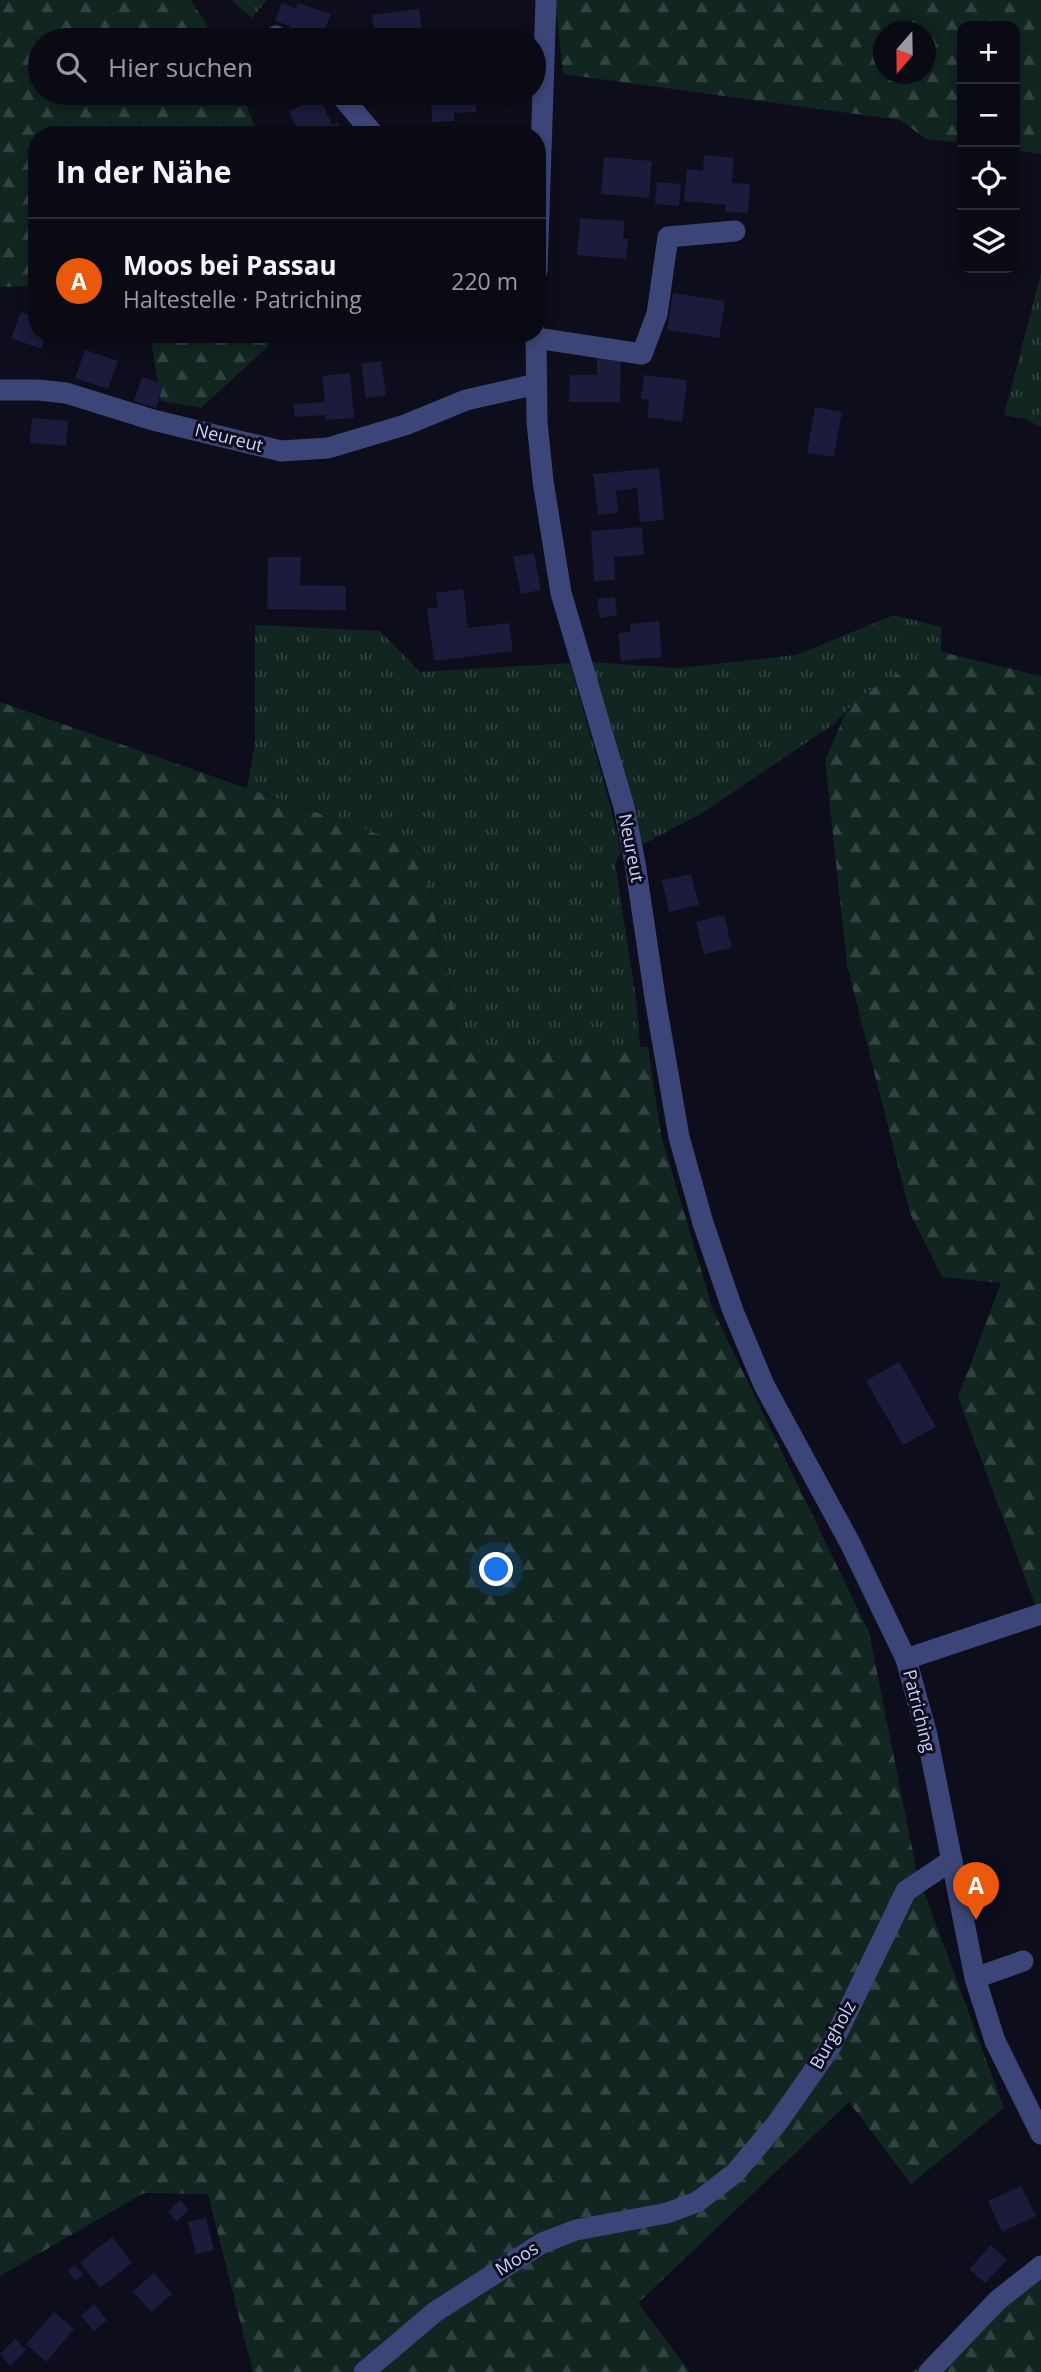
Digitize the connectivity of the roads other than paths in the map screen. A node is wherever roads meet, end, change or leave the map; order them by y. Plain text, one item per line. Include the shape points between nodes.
1 (546, 0) edge
2 (545, 28) edge
3 (349, 105) edge
4 (543, 105) edge
5 (366, 126) edge
6 (542, 126) edge
7 (735, 231) dead end
8 (546, 338) edge
9 (536, 343) edge
10 (536, 384) junction
11 (0, 390) edge
12 (733, 1311) joint
13 (1041, 1614) edge
14 (906, 1658) junction
15 (952, 1860) junction
16 (1023, 1961) dead end
17 (975, 1978) junction
18 (1041, 2134) edge
19 (697, 2202) joint
20 (1041, 2266) edge
21 (364, 2372) edge
22 (929, 2372) edge

1 - 2 street
3 - 5 street
4 - 6 street
7 - 8 street via 668,237 657,314 642,354
9 - 10 street, Neureut
10 - 11 street, Neureut via 466,400 405,425 328,448 281,451 66,393
10 - 12 street, Neureut via 543,481 561,593 624,807 679,1137
12 - 14 street, Patriching via 764,1385
13 - 14 street
14 - 15 street, Patriching
15 - 17 street, Patriching
15 - 19 street, Burgholz via 906,1891 831,2046 744,2163
16 - 17 street
17 - 18 street, Patriching via 995,2040
19 - 21 street, Moos via 667,2213 576,2230 542,2243 435,2312
20 - 22 street via 998,2300

